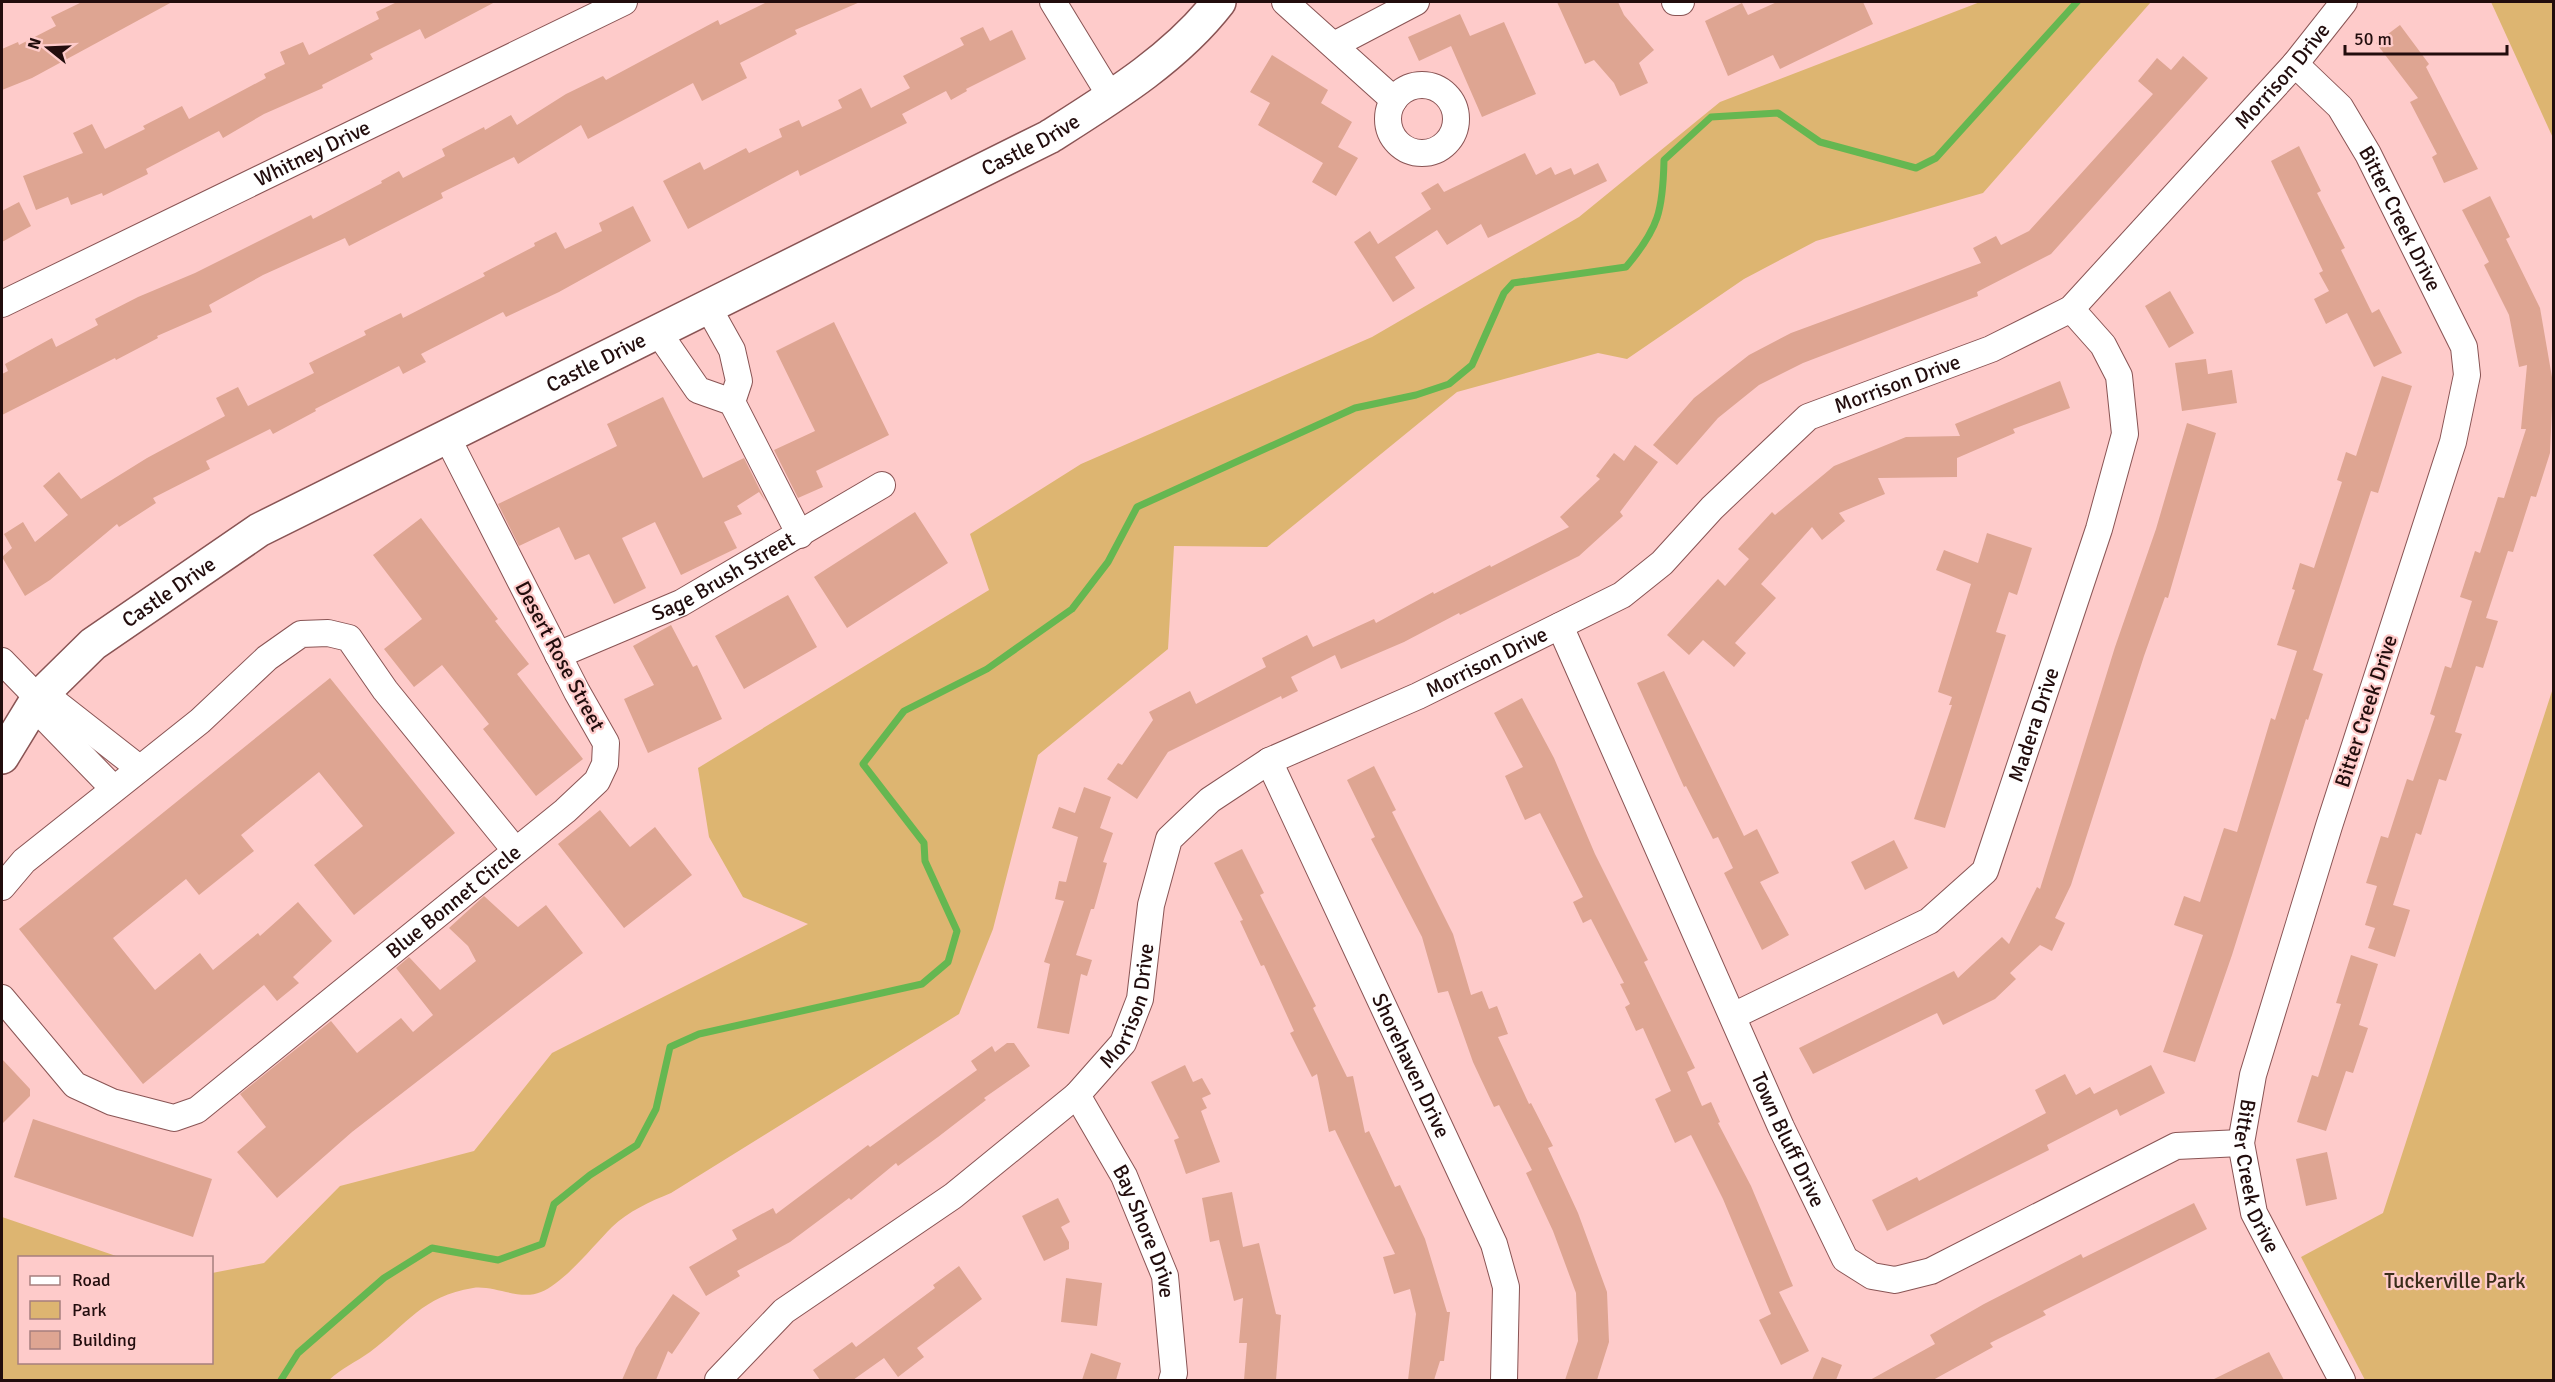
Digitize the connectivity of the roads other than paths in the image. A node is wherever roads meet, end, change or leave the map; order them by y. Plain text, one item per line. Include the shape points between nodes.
1 (624, 2) edge
2 (1053, 2) edge
3 (1219, 2) edge
4 (1285, 2) edge
5 (1416, 2) edge
6 (1675, 2) edge
7 (1682, 2) edge
8 (2344, 2) edge
9 (1334, 45) junction
10 (2295, 64) junction
11 (1111, 97) junction
12 (1394, 100) dead end
13 (2, 304) edge
14 (708, 307) junction
15 (2072, 309) junction
16 (658, 332) junction
17 (732, 402) junction
18 (447, 437) junction
19 (882, 485) dead end
20 (800, 535) junction
21 (1560, 626) junction
22 (558, 655) junction
23 (2, 661) edge
24 (38, 698) junction
25 (2, 757) edge
26 (1269, 761) junction
27 (139, 768) junction
28 (113, 788) junction
29 (515, 850) junction
30 (2, 887) edge
31 (2, 998) edge
32 (1733, 1016) junction
33 (1077, 1095) junction
34 (2241, 1143) junction
35 (718, 1380) edge
36 (1172, 1380) edge
37 (1504, 1380) edge
38 (2342, 1380) edge

1 - 13 street, Whitney Drive
2 - 11 street
3 - 11 main road, Castle Drive via 1169,52
4 - 9 street
5 - 9 street
6 - 7 street
8 - 10 street, Morrison Drive
9 - 12 street
10 - 15 street, Morrison Drive
10 - 34 street, Bitter Creek Drive via 2340,107 2368,154 2464,347 2467,375 2453,442 2253,1075
11 - 14 main road, Castle Drive via 1049,137
14 - 16 main road, Castle Drive
14 - 17 street via 732,350 739,381
15 - 21 street, Morrison Drive via 1991,349 1808,417 1712,508 1662,563 1622,595
15 - 32 street, Madera Drive via 2103,345 2119,376 2125,434 2099,529 1985,871 1929,921
16 - 17 street via 698,390
16 - 18 main road, Castle Drive
17 - 20 street
18 - 22 street, Desert Rose Street
18 - 24 main road, Castle Drive via 259,530 93,644
19 - 20 street, Sage Brush Street
20 - 22 street, Sage Brush Street via 681,603
21 - 26 street, Morrison Drive via 1418,696
21 - 32 street, Town Bluff Drive
22 - 29 street, Desert Rose Street via 606,743 604,764 597,781 566,811
23 - 24 street
24 - 25 main road, Castle Drive
24 - 27 street via 56,703
24 - 28 street via 45,717
26 - 33 street, Morrison Drive via 1210,800 1169,839 1151,904 1140,999 1123,1042
26 - 37 street, Shorehaven Drive via 1494,1244 1506,1287
27 - 28 street, Blue Bonnet Circle
27 - 29 street, Blue Bonnet Circle via 200,720 267,658 301,634 328,633 349,638 385,690
28 - 30 street, Blue Bonnet Circle via 24,861
29 - 31 street, Blue Bonnet Circle via 197,1110 174,1118 112,1102 75,1085
32 - 34 street, Town Bluff Drive via 1845,1259 1872,1276 1895,1280 1931,1271 2176,1146
33 - 35 street, Morrison Drive via 953,1196 784,1311
33 - 36 street, Bay Shore Drive via 1125,1176 1165,1276
34 - 38 street, Bitter Creek Drive via 2254,1213

